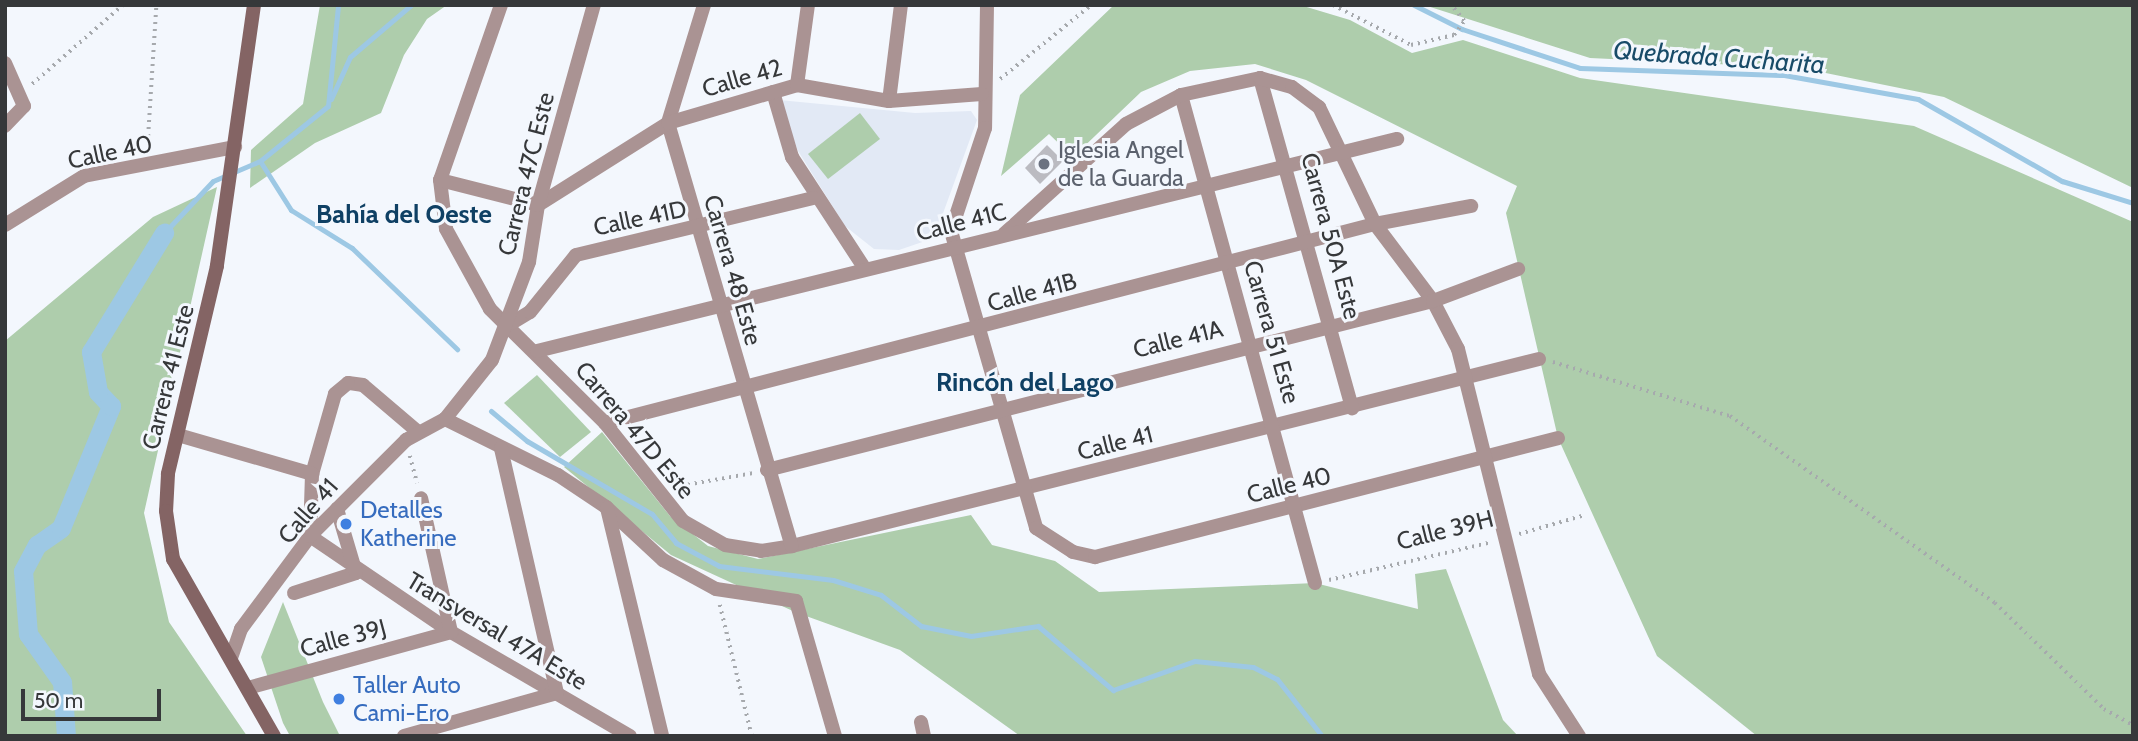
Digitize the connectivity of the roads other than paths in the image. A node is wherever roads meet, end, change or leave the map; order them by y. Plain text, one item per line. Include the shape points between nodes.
1 (254, 5) edge
2 (501, 5) edge
3 (594, 5) edge
4 (704, 5) edge
5 (808, 5) edge
6 (901, 5) edge
7 (987, 5) edge
8 (5, 63) edge
9 (1260, 78) junction
10 (797, 85) junction
11 (773, 92) junction
12 (982, 94) junction
13 (1181, 95) junction
14 (889, 101) junction
15 (668, 123) junction
16 (5, 126) edge
17 (1397, 139) dead end
18 (1345, 151) junction
19 (234, 155) junction
20 (1289, 166) junction
21 (440, 180) junction
22 (1210, 187) junction
23 (813, 198) junction
24 (538, 205) junction
25 (1471, 206) dead end
26 (1375, 224) junction
27 (5, 225) edge
28 (698, 229) junction
29 (1004, 233) junction
30 (1310, 241) junction
31 (954, 248) junction
32 (1228, 263) junction
33 (1518, 268) dead end
34 (865, 269) junction
35 (1433, 301) junction
36 (722, 307) junction
37 (1332, 323) junction
38 (505, 327) junction
39 (977, 330) junction
40 (1251, 343) junction
41 (537, 351) junction
42 (1539, 359) road end
43 (1469, 378) junction
44 (743, 390) junction
45 (1001, 408) junction
46 (1352, 408) junction
47 (445, 419) junction
48 (605, 423) junction
49 (1275, 428) junction
50 (178, 435) junction
51 (411, 436) junction
52 (1558, 438) dead end
53 (501, 448) junction
54 (1487, 459) junction
55 (767, 470) junction
56 (312, 474) junction
57 (1024, 488) junction
58 (421, 498) road end
59 (606, 507) junction
60 (1294, 507) junction
61 (337, 509) junction
62 (702, 534) joint
63 (310, 536) junction
64 (792, 546) junction
65 (356, 573) junction
66 (1315, 583) road end
67 (294, 593) dead end
68 (451, 632) junction
69 (231, 658) junction
70 (248, 688) junction
71 (557, 693) junction
72 (274, 736) edge
73 (404, 736) edge
74 (630, 736) edge
75 (662, 736) edge
76 (835, 736) edge
77 (1579, 736) edge

1 - 19 street, Carrera 41 Este
2 - 21 street
3 - 24 street, Carrera 47C Este
4 - 15 street
5 - 10 street
6 - 14 street
7 - 12 street
8 - 16 street via 22,100
9 - 13 street
9 - 18 street via 1292,87 1319,107
9 - 20 street, Carrera 50A Este
10 - 11 street, Calle 42
10 - 14 street, Calle 42
11 - 15 street, Calle 42
11 - 23 street via 792,157
12 - 14 street, Calle 42
12 - 31 street via 985,128 954,210
13 - 22 street, Carrera 51 Este
13 - 29 street via 1126,124
15 - 24 street, Calle 42
15 - 28 street, Carrera 48 Este
17 - 18 street, Calle 41C
18 - 20 street, Calle 41C
18 - 26 street
19 - 27 street, Calle 40 via 146,165 58,187
19 - 50 street, Carrera 41 Este
20 - 22 street, Calle 41C
20 - 30 street, Carrera 50A Este
21 - 24 street
21 - 38 street via 446,229
22 - 29 street, Calle 41C
22 - 32 street, Carrera 51 Este
23 - 28 street, Calle 41D
23 - 34 street
24 - 38 street, Carrera 47C Este via 529,262
25 - 26 street, Calle 41B
26 - 30 street, Calle 41B
26 - 35 street
28 - 36 street, Carrera 48 Este
28 - 38 street, Calle 41D via 576,255 530,312
29 - 31 street, Calle 41C
30 - 32 street, Calle 41B
30 - 37 street, Carrera 50A Este
31 - 34 street, Calle 41C
31 - 39 street
32 - 39 street, Calle 41B
32 - 40 street, Carrera 51 Este
33 - 35 street, Calle 41A
34 - 36 street, Calle 41C
35 - 37 street, Calle 41A
35 - 43 street
36 - 41 street, Calle 41C
36 - 44 street, Carrera 48 Este
37 - 40 street, Calle 41A
37 - 46 street, Carrera 50A Este
38 - 41 street, Carrera 47D Este
38 - 47 street, Carrera 47C Este via 492,360
39 - 44 street, Calle 41B
39 - 45 street
40 - 45 street, Calle 41A
40 - 49 street, Carrera 51 Este
41 - 48 street, Carrera 47D Este
42 - 43 street, Calle 41
43 - 46 street, Calle 41
43 - 54 street
44 - 48 street, Calle 41B
44 - 55 street, Carrera 48 Este
45 - 55 street, Calle 41A
45 - 57 street
46 - 49 street, Calle 41
47 - 51 street, Calle 41
47 - 53 street
48 - 62 street, Carrera 47D Este
49 - 57 street, Calle 41
49 - 60 street, Carrera 51 Este
50 - 56 street
50 - 69 street, Carrera 41 Este via 166,511 172,555
51 - 56 street via 363,385 348,383 335,394
51 - 61 street, Calle 41
52 - 54 street, Calle 40
53 - 59 street
53 - 71 street
54 - 60 street, Calle 40
54 - 77 street via 1539,674
55 - 64 street, Carrera 48 Este
56 - 63 street
57 - 60 street, Calle 40 via 1036,528 1073,552 1095,557
57 - 64 street, Calle 41
58 - 68 street
59 - 75 street
59 - 76 street via 663,560 716,589 796,601
60 - 66 street, Carrera 51 Este
61 - 63 street, Calle 41
61 - 65 street
62 - 64 street, Calle 41 via 761,551
63 - 65 street, Transversal 47A Este
63 - 69 street, Calle 41 via 241,629
65 - 67 street
65 - 68 street, Transversal 47A Este
68 - 70 street, Calle 39J
68 - 71 street, Transversal 47A Este
69 - 70 street, Carrera 41 Este
70 - 72 street, Carrera 41 Este
71 - 73 street
71 - 74 street, Transversal 47A Este

